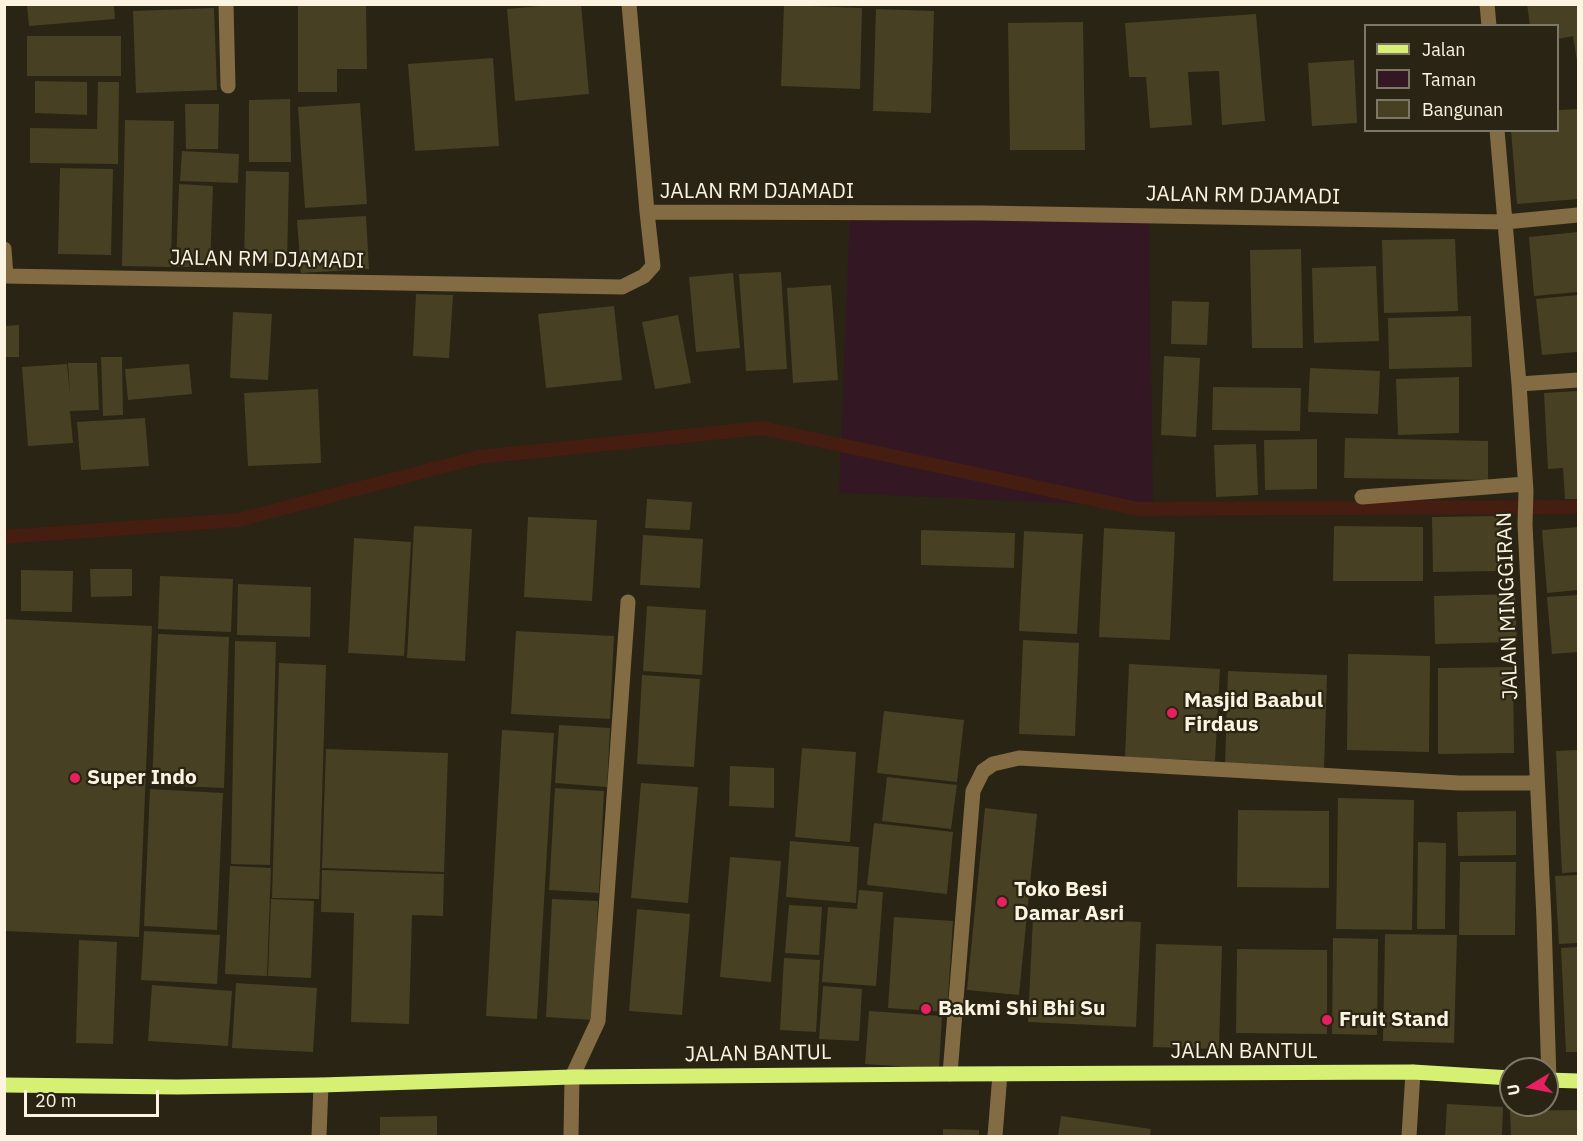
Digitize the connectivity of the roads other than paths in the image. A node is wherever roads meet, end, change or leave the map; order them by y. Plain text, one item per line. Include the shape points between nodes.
1 (226, 4) edge
2 (629, 4) edge
3 (1487, 4) edge
4 (1488, 24) edge
5 (228, 86) dead end
6 (1497, 132) edge
7 (647, 212) junction
8 (1578, 215) edge
9 (1505, 222) junction
10 (4, 249) edge
11 (5, 276) edge
12 (1578, 380) edge
13 (1519, 384) junction
14 (1525, 487) junction
15 (1362, 497) dead end
16 (628, 602) dead end
17 (1537, 783) junction
18 (1547, 1057) edge
19 (1413, 1072) junction
20 (950, 1074) junction
21 (1000, 1074) junction
22 (572, 1077) junction
23 (1499, 1077) edge
24 (1559, 1080) edge
25 (1578, 1081) edge
26 (4, 1085) edge
27 (321, 1085) junction
28 (319, 1137) edge
29 (571, 1137) edge
30 (994, 1137) edge
31 (1409, 1137) edge

1 - 5 street
2 - 7 street
3 - 4 street
6 - 9 street, JALAN MINGGIRAN
7 - 9 street, JALAN RM DJAMADI
7 - 11 street, JALAN RM DJAMADI via 653,266 645,276 622,287
8 - 9 street, JALAN RM DJAMADI
9 - 13 street, JALAN MINGGIRAN
10 - 11 street
12 - 13 street
13 - 14 street, JALAN MINGGIRAN
14 - 15 street
14 - 17 street, JALAN MINGGIRAN
16 - 22 street via 598,1021
17 - 18 street, JALAN MINGGIRAN
17 - 20 street via 1459,783 1019,758 993,764 983,771 973,791
19 - 21 main road, JALAN BANTUL
19 - 23 main road, JALAN BANTUL
19 - 31 street
20 - 21 main road, JALAN BANTUL
20 - 22 main road, JALAN BANTUL
21 - 30 street
22 - 27 main road, JALAN BANTUL
22 - 29 street
24 - 25 main road
26 - 27 main road, JALAN BANTUL
27 - 28 street

